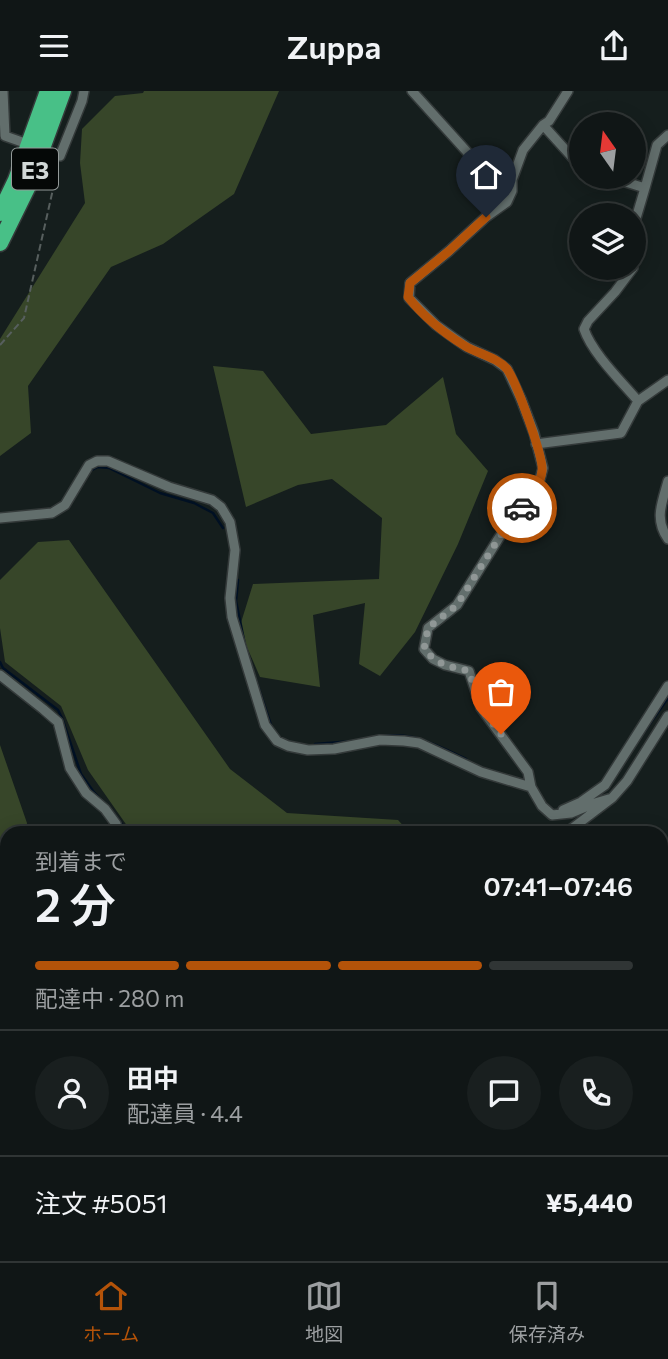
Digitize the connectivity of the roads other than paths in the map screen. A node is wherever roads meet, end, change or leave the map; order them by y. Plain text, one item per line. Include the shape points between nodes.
1 (3, 91) edge
2 (48, 91) edge
3 (63, 91) edge
4 (84, 91) edge
5 (412, 91) edge
6 (568, 91) edge
7 (543, 125) junction
8 (668, 135) edge
9 (22, 142) dead end
10 (569, 154) edge
11 (60, 156) road end
12 (512, 180) junction
13 (646, 184) edge
14 (0, 213) edge
15 (0, 243) edge
16 (624, 280) edge
17 (668, 380) edge
18 (638, 401) junction
19 (536, 445) junction
20 (668, 481) edge
21 (0, 518) edge
22 (668, 539) edge
23 (0, 675) edge
24 (668, 686) edge
25 (668, 716) edge
26 (531, 787) junction
27 (612, 798) junction
28 (552, 815) junction
29 (117, 826) edge
30 (575, 826) edge

1 - 9 street via 5,137
2 - 14 highway, E3
3 - 15 highway, E3 via 29,184
4 - 11 street
5 - 12 street via 478,164
6 - 7 street
7 - 10 street
7 - 12 street via 523,150
8 - 13 street via 657,145
12 - 19 street via 507,202 410,283 408,297 436,325 507,369
16 - 18 street via 584,330
17 - 18 street
18 - 19 street via 621,433
19 - 26 street via 543,468 537,490 507,525 457,605 428,628 424,649 445,665 469,671 481,708 528,772
20 - 22 street via 660,516
21 - 26 street via 52,513 65,505 89,465 97,461 108,461 212,500 230,522 235,550 232,617 265,725 277,741 308,750 380,740 419,743 481,772
23 - 29 street via 58,723 70,768
24 - 28 street via 605,785
25 - 27 street
26 - 28 street
27 - 28 street
27 - 30 street

